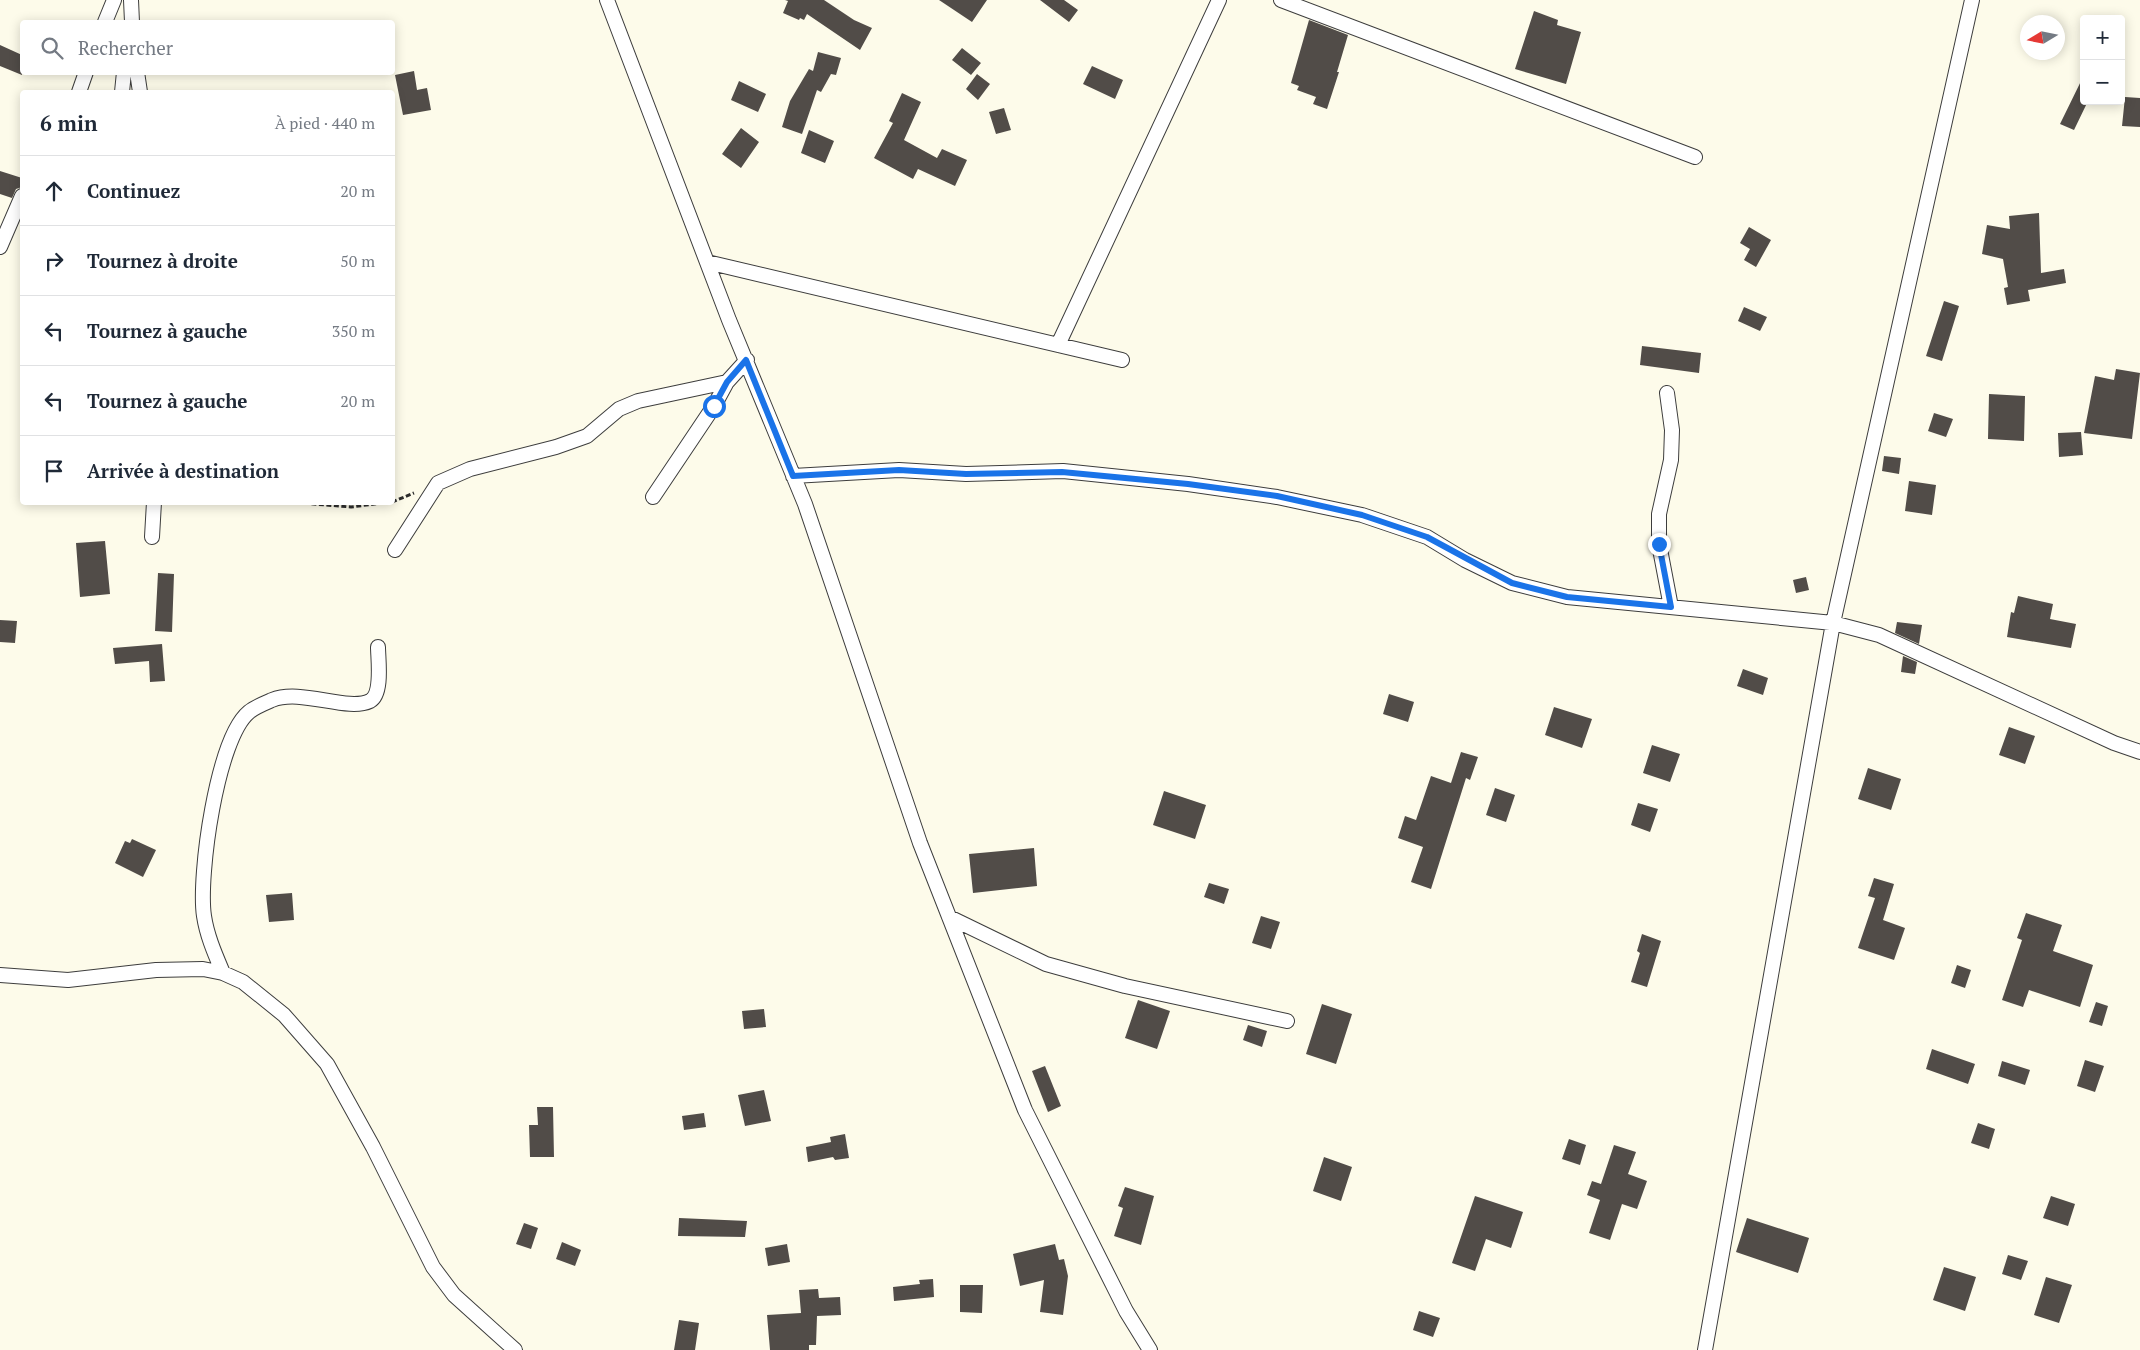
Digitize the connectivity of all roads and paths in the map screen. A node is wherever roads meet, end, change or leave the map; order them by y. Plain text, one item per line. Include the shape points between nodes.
1 (114, 0) edge
2 (131, 0) edge
3 (607, 0) edge
4 (1219, 0) edge
5 (1281, 0) edge
6 (1972, 0) edge
7 (106, 20) edge
8 (132, 20) edge
9 (85, 75) edge
10 (124, 75) edge
11 (137, 75) edge
12 (80, 90) edge
13 (122, 90) edge
14 (140, 90) edge
15 (1695, 157) dead end
16 (20, 201) edge
17 (0, 246) edge
18 (707, 262) junction
19 (1058, 345) junction
20 (746, 360) junction
21 (1122, 360) dead end
22 (727, 382) junction
23 (1667, 393) dead end
24 (793, 476) junction
25 (653, 497) dead end
26 (154, 505) edge
27 (327, 505) edge
28 (367, 505) edge
29 (152, 537) dead end
30 (395, 550) dead end
31 (1671, 607) junction
32 (1833, 623) junction
33 (378, 647) dead end
34 (2140, 752) edge
35 (949, 917) junction
36 (224, 973) junction
37 (0, 975) edge
38 (1287, 1021) dead end
39 (515, 1350) edge
40 (1150, 1350) edge
41 (1705, 1350) edge

1 - 7 street
2 - 8 street
3 - 18 street
4 - 19 street
5 - 15 street
6 - 32 street
9 - 12 street
10 - 13 street
11 - 14 street
16 - 17 street
18 - 19 street
18 - 20 street
19 - 21 street
20 - 22 street
20 - 24 street
22 - 25 street
22 - 30 street via 638,401 619,409 587,436 470,469 438,483
23 - 31 street via 1672,430 1671,460 1659,514 1659,544
24 - 31 street via 899,470 966,474 1062,472 1277,496 1362,515 1427,537 1512,583 1567,597
24 - 35 street via 920,844
26 - 29 street
27 - 28 path
31 - 32 street
32 - 34 street via 1879,634 2114,743
32 - 41 street
33 - 36 street via 379,682 371,700 360,703 304,696 274,699 248,712 230,742 215,789 204,865 204,915 210,944
35 - 38 street via 1046,964 1125,986
35 - 40 street via 1025,1110 1126,1311
36 - 37 street via 202,969 156,970 68,980
36 - 39 street via 243,982 284,1015 327,1064 433,1267 454,1295

